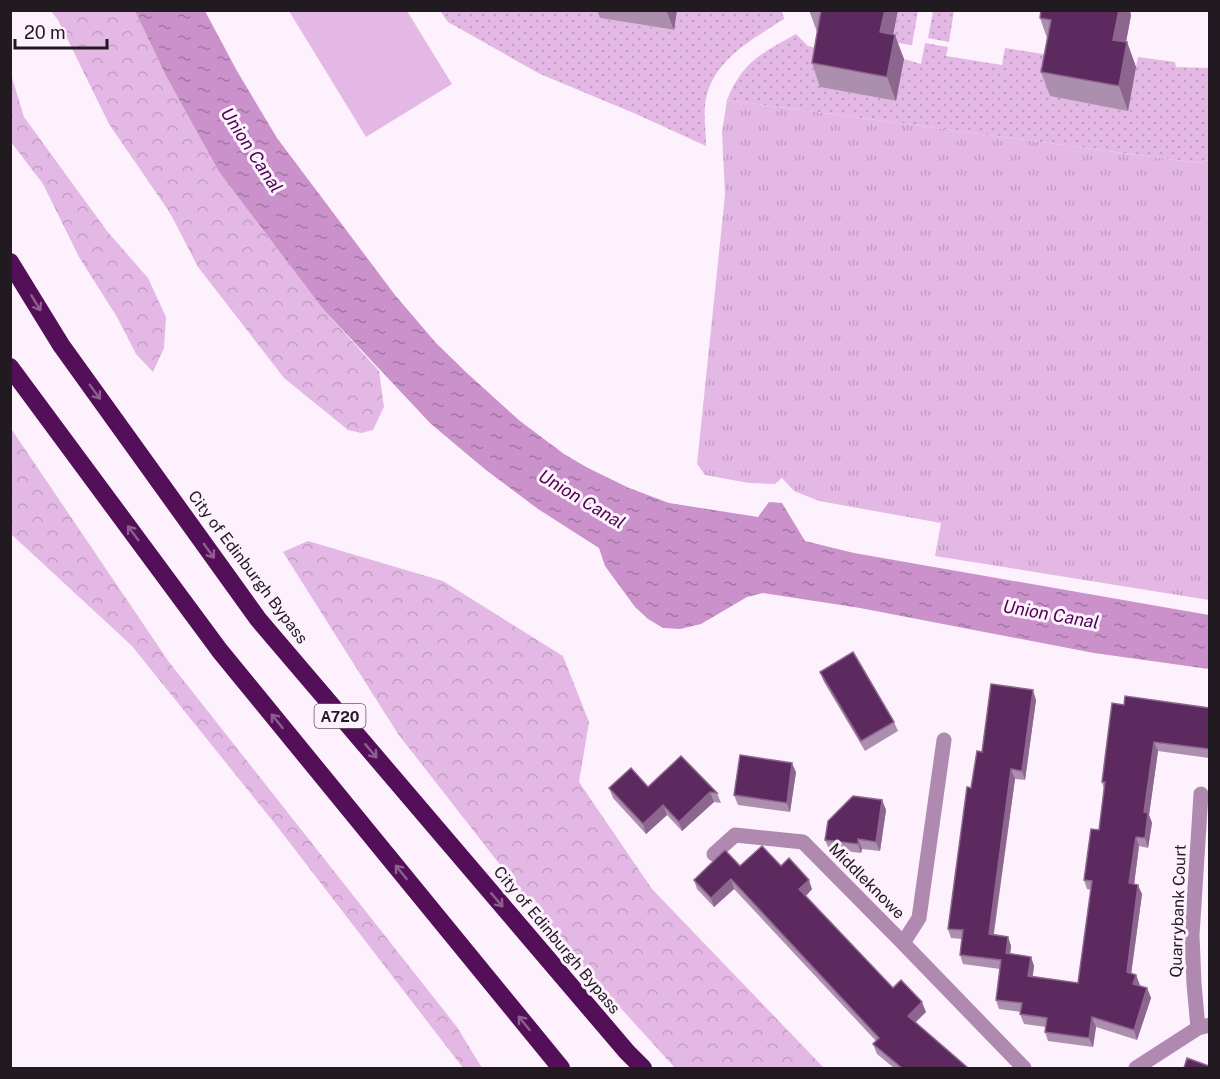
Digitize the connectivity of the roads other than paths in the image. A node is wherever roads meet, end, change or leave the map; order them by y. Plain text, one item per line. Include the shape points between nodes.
1 (10, 262) edge
2 (10, 367) edge
3 (944, 740) dead end
4 (1201, 794) dead end
5 (714, 854) dead end
6 (903, 943) junction
7 (1204, 1027) edge
8 (561, 1068) edge
9 (643, 1068) edge
10 (1024, 1068) edge
11 (1136, 1068) edge

1 -> 9 highway, City of Edinburgh Bypass / A720 via 61,345 258,619
8 -> 2 highway, A720 via 220,651
3 - 6 street, Middleknowe via 919,918
4 - 7 street, Quarrybank Court via 1192,935 1194,984
5 - 6 street, Middleknowe via 735,835 803,842
6 - 10 street
7 - 11 street

